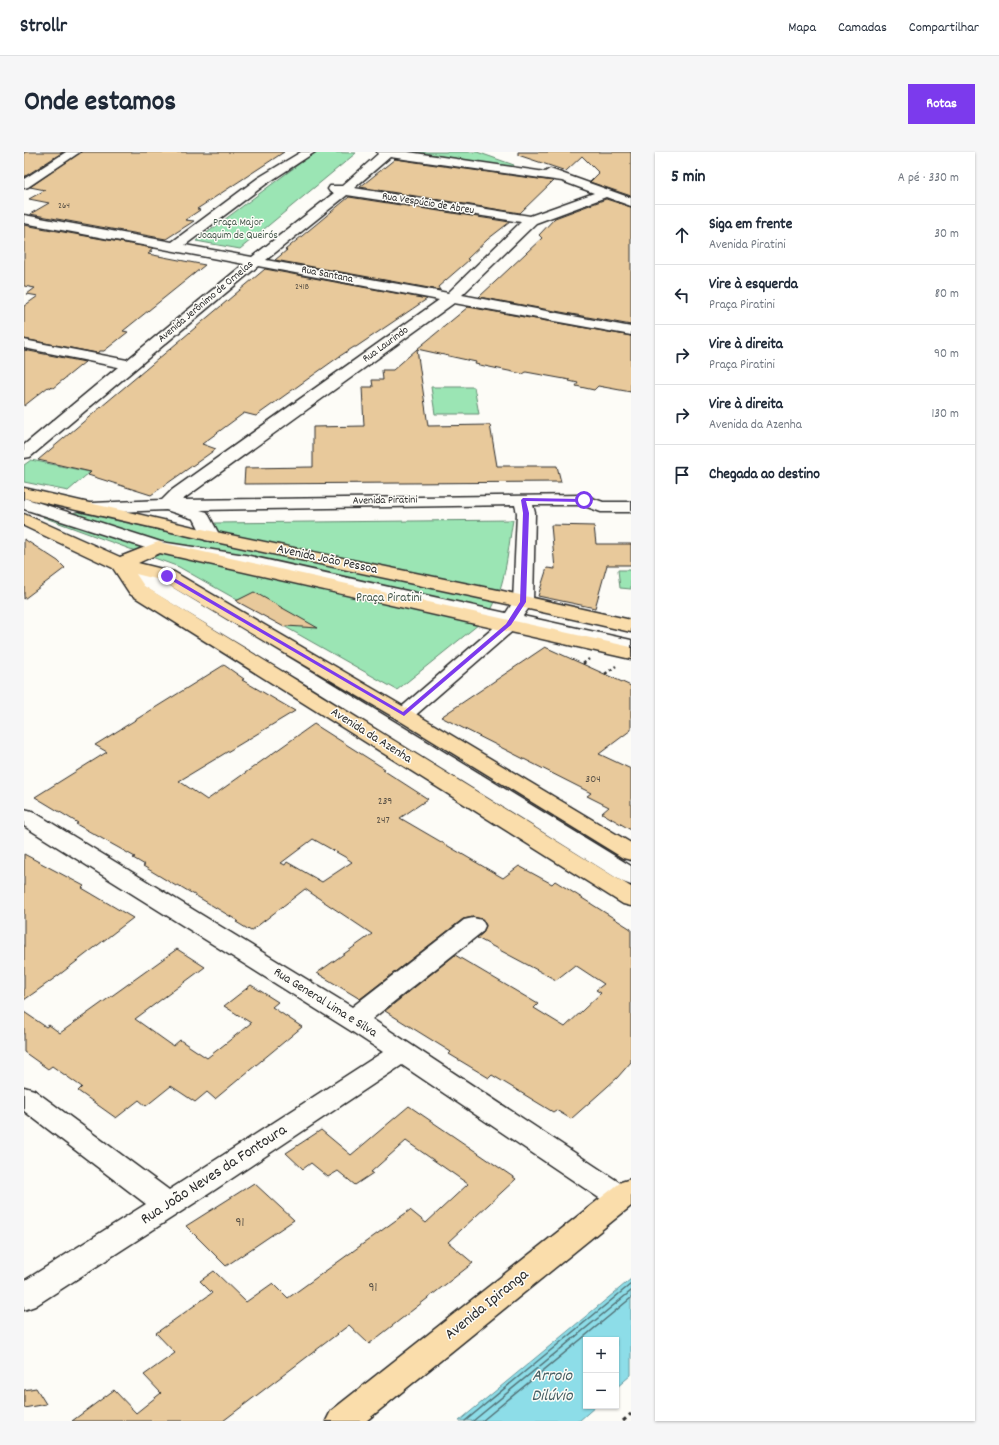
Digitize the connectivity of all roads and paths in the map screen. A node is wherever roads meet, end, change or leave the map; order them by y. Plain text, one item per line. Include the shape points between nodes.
1 (74, 152) edge
2 (309, 152) edge
3 (386, 152) edge
4 (505, 157) dead end
5 (337, 177) dead end
6 (564, 178) junction
7 (24, 184) edge
8 (344, 191) junction
9 (606, 193) junction
10 (631, 202) edge
11 (24, 219) edge
12 (287, 219) dead end
13 (531, 220) junction
14 (305, 222) junction
15 (174, 247) junction
16 (254, 254) junction
17 (238, 259) junction
18 (194, 294) dead end
19 (451, 298) junction
20 (176, 308) dead end
21 (195, 312) junction
22 (631, 331) edge
23 (136, 342) dead end
24 (24, 344) edge
25 (112, 362) junction
26 (130, 365) junction
27 (60, 423) junction
28 (24, 453) edge
29 (24, 493) edge
30 (24, 500) edge
31 (24, 503) edge
32 (168, 504) junction
33 (525, 506) junction
34 (631, 507) edge
35 (92, 508) junction
36 (60, 514) junction
37 (201, 516) junction
38 (24, 519) edge
39 (211, 536) junction
40 (158, 547) junction
41 (120, 564) junction
42 (523, 602) junction
43 (510, 622) junction
44 (631, 626) edge
45 (631, 646) edge
46 (631, 653) edge
47 (404, 715) junction
48 (24, 816) edge
49 (631, 853) edge
50 (631, 877) edge
51 (631, 898) edge
52 (473, 926) dead end
53 (353, 1020) junction
54 (402, 1052) junction
55 (24, 1097) edge
56 (626, 1194) edge
57 (168, 1205) junction
58 (24, 1297) edge
59 (631, 1414) edge
60 (342, 1421) edge
61 (623, 1421) edge

1 - 7 street
2 - 15 street via 262,181
3 - 6 street
3 - 8 street, Avenida Jerônimo de Ornelas
4 - 6 street
5 - 8 street, Rua Vespúcio de Abreu via 322,190
6 - 9 street
8 - 13 street, Rua Vespúcio de Abreu
8 - 14 street, Avenida Jerônimo de Ornelas
9 - 10 street
9 - 13 street, Rua Laurindo
11 - 15 street, Rua Santana
12 - 14 street
13 - 19 street, Rua Laurindo
14 - 16 street, Avenida Jerônimo de Ornelas
15 - 17 street, Rua Santana
16 - 17 street, Rua Santana
16 - 19 street, Rua Santana
16 - 21 street, Avenida Jerônimo de Ornelas
17 - 18 street, Avenida Jerônimo de Ornelas
19 - 22 street, Rua Santana
19 - 32 street, Rua Laurindo via 178,494
20 - 21 street
21 - 26 street, Avenida Jerônimo de Ornelas
23 - 25 street
24 - 25 street
25 - 26 street
25 - 27 street via 36,425
26 - 27 street, Avenida Jerônimo de Ornelas
27 - 28 street, Avenida Jerônimo de Ornelas
29 - 35 main road, Avenida João Pessoa
30 - 36 street
31 - 36 street
32 - 33 street, Avenida Piratini
32 - 35 street, Avenida Piratini
32 - 37 street, Avenida Piratini
33 - 34 street, Avenida Piratini via 586,513 601,507
33 - 37 street, Avenida Piratini
33 - 42 street
35 - 39 main road, Avenida João Pessoa
36 - 40 street
37 - 39 street
38 - 41 main road
39 - 42 main road, Avenida João Pessoa
40 - 41 main road
40 - 43 street via 245,560
41 - 47 main road via 167,576
41 - 50 street
41 - 51 main road, Avenida da Azenha via 137,590
42 - 43 street
42 - 44 main road, Avenida João Pessoa
43 - 45 street
43 - 46 main road
43 - 47 street
47 - 49 main road
48 - 53 street, Rua General Lima e Silva
52 - 53 street
53 - 54 street, Rua General Lima e Silva
54 - 56 street, Rua General Lima e Silva
54 - 57 street, Rua João Neves da Fontoura
55 - 57 street
56 - 60 main road, Avenida Ipiranga
57 - 58 street, Rua João Neves da Fontoura
59 - 61 path

